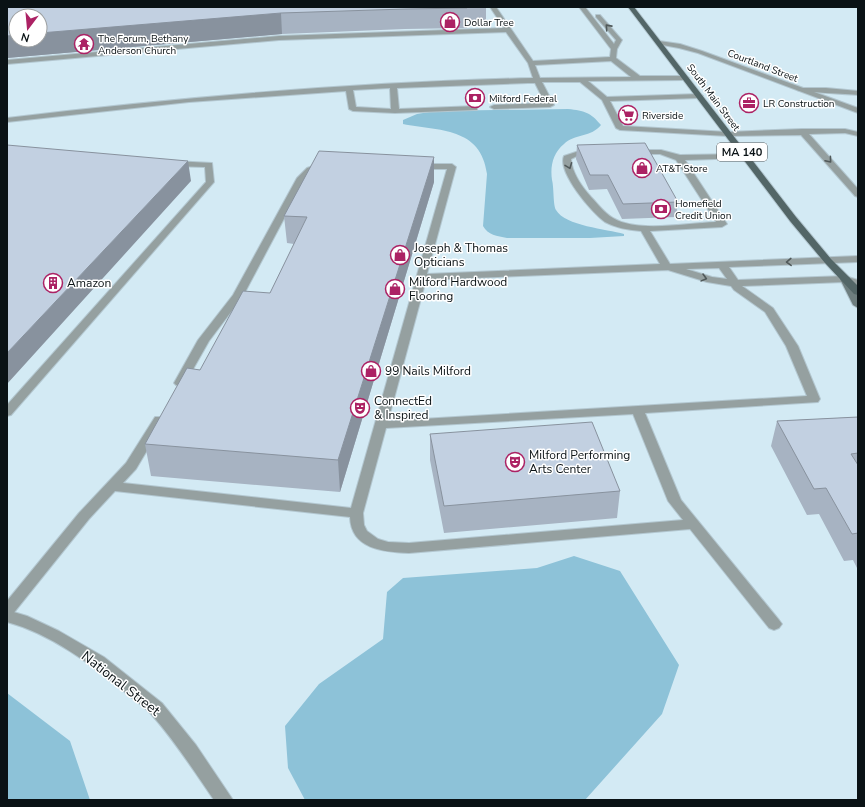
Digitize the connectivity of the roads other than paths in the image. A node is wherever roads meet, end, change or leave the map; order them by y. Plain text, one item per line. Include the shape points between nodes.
1 (493, 7) edge
2 (582, 7) edge
3 (590, 7) edge
4 (631, 7) edge
5 (508, 30) junction
6 (659, 43) junction
7 (614, 49) junction
8 (613, 59) junction
9 (7, 62) edge
10 (531, 63) junction
11 (685, 78) junction
12 (581, 79) junction
13 (639, 79) junction
14 (537, 80) junction
15 (393, 86) junction
16 (349, 88) junction
17 (801, 90) junction
18 (858, 93) edge
19 (699, 96) junction
20 (605, 99) junction
21 (494, 107) dead end
22 (474, 108) dead end
23 (395, 111) junction
24 (858, 111) edge
25 (7, 120) edge
26 (802, 131) junction
27 (728, 134) junction
28 (858, 134) edge
29 (624, 152) edge
30 (601, 153) edge
31 (745, 156) junction
32 (679, 158) junction
33 (160, 164) edge
34 (330, 164) edge
35 (408, 165) edge
36 (858, 194) edge
37 (644, 228) junction
38 (858, 259) edge
39 (828, 261) junction
40 (722, 264) junction
41 (666, 266) junction
42 (422, 277) junction
43 (845, 279) junction
44 (734, 283) junction
45 (858, 283) edge
46 (858, 292) edge
47 (858, 305) edge
48 (174, 394) edge
49 (166, 407) edge
50 (637, 409) junction
51 (7, 412) edge
52 (381, 425) junction
53 (113, 486) junction
54 (356, 513) junction
55 (692, 524) junction
56 (7, 611) edge
57 (7, 616) edge
58 (774, 624) dead end
59 (224, 800) edge

1 - 5 street
2 - 7 street
7 -> 3 street via 619,40
4 - 6 main road, South Main Street / MA 140
5 - 9 street via 279,38
5 - 10 street
6 - 11 main road, South Main Street / MA 140
6 - 17 street, Courtland Street via 700,52
7 - 8 street
8 - 10 street
8 - 13 street
10 - 14 street
11 - 13 street
11 - 19 main road, South Main Street / MA 140
12 - 13 street
12 - 14 street
12 - 20 street
14 - 15 street
14 - 21 street via 550,104
15 - 16 street
15 - 23 street
16 - 23 street via 353,110
16 - 25 street via 175,101
17 - 18 street
17 - 24 street, Courtland Street
19 - 20 street
19 - 27 main road, South Main Street / MA 140
20 - 27 street via 620,128
22 - 23 street
26 - 27 street
26 - 28 street via 845,131
26 -> 36 street
27 - 31 main road, South Main Street / MA 140
29 - 32 street via 655,152
30 -> 37 street via 576,154 567,158 579,190 610,221
31 - 32 street
31 - 39 main road, South Main Street / MA 140
32 - 37 street via 722,224
33 - 51 street via 209,165 210,182
34 - 48 street via 310,170 301,178 238,296 204,340
35 - 42 street via 452,167
37 - 41 street
38 - 39 street
39 -> 40 street
39 - 43 main road, South Main Street / MA 140
40 - 41 street
40 - 44 street
41 - 42 street
41 -> 44 street via 705,278
42 - 52 street
43 - 44 street
43 - 45 street
43 - 46 main road, South Main Street / MA 140
43 - 47 main road
44 - 50 street via 769,310 792,346 814,399
49 - 53 street via 139,455
50 - 52 street
50 - 55 street via 675,501
52 - 54 street
53 - 54 street
53 - 56 street via 84,516
54 - 55 street via 358,528 363,535 382,545 395,548
55 - 58 street
57 - 59 street, National Street via 54,635 98,661 156,708 190,750

